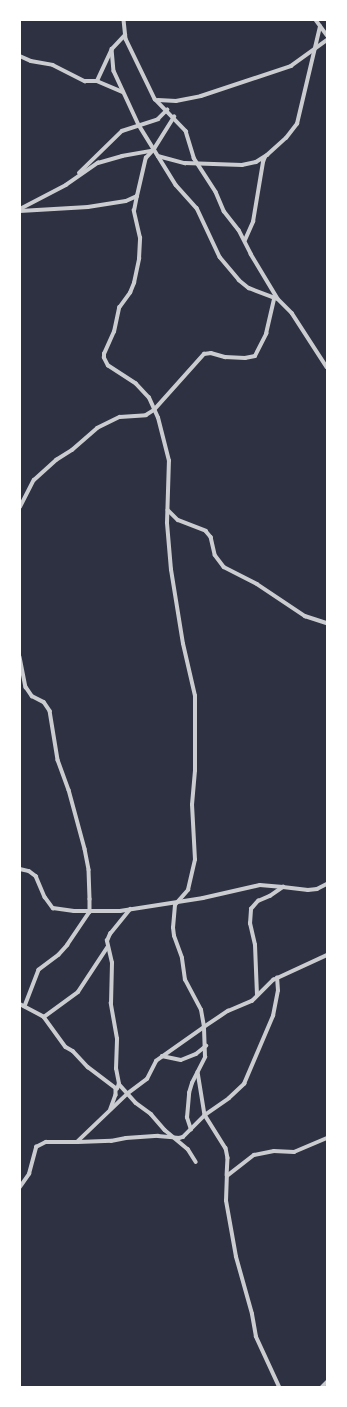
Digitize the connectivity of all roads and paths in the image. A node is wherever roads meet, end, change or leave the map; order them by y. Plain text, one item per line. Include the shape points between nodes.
1 (124, 20) edge
2 (316, 20) edge
3 (320, 27) junction
4 (125, 35) junction
5 (327, 35) edge
6 (327, 40) edge
7 (316, 49) junction
8 (112, 50) junction
9 (20, 56) edge
10 (97, 81) junction
11 (124, 92) junction
12 (155, 99) junction
13 (167, 110) junction
14 (174, 117) junction
15 (139, 125) junction
16 (153, 150) junction
17 (267, 155) junction
18 (157, 156) junction
19 (197, 164) junction
20 (73, 180) junction
21 (137, 196) junction
22 (20, 210) edge
23 (245, 240) junction
24 (276, 299) junction
25 (327, 367) edge
26 (154, 410) junction
27 (20, 507) edge
28 (168, 510) junction
29 (327, 623) edge
30 (20, 657) edge
31 (20, 869) edge
32 (327, 884) edge
33 (283, 887) junction
34 (177, 902) junction
35 (130, 909) junction
36 (90, 912) junction
37 (107, 948) junction
38 (327, 955) edge
39 (277, 978) junction
40 (257, 995) junction
41 (20, 1004) edge
42 (25, 1006) junction
43 (44, 1017) junction
44 (204, 1027) junction
45 (206, 1046) junction
46 (162, 1056) junction
47 (198, 1072) junction
48 (119, 1084) junction
49 (117, 1089) junction
50 (127, 1094) junction
51 (111, 1110) junction
52 (205, 1115) junction
53 (191, 1130) junction
54 (173, 1137) junction
55 (327, 1138) edge
56 (77, 1142) junction
57 (196, 1162) dead end
58 (227, 1176) junction
59 (20, 1187) edge
60 (327, 1382) edge
61 (279, 1387) edge
62 (322, 1387) edge

1 - 4 street
2 - 3 street
3 - 5 street
3 - 7 street
4 - 8 street
4 - 12 street
6 - 7 street
7 - 12 street via 291,66 213,92 176,101
7 - 17 street via 296,124 286,138
8 - 10 street
8 - 11 street via 114,71
9 - 10 street via 31,61 54,65 85,81
10 - 11 street
11 - 15 street
12 - 13 street
13 - 14 street
13 - 15 street via 158,119
14 - 16 street
14 - 19 street via 186,131
15 - 16 street
15 - 20 street via 122,131
16 - 18 street
16 - 20 street via 106,160
16 - 21 street via 146,158
17 - 19 street via 250,164
17 - 23 street via 263,162 253,222
18 - 19 street
18 - 24 street via 176,184 197,208 214,247 232,274 249,288
19 - 23 street via 216,192 224,211
20 - 22 street
21 - 22 street via 126,201 88,207
21 - 26 street via 134,211 140,238 139,259 130,293 119,308 114,332 104,358 108,366 143,389
23 - 24 street
24 - 25 street via 292,313
24 - 26 street via 266,334 255,356 245,358 204,354
26 - 27 street via 146,415 120,416 97,428 34,480
26 - 28 street via 169,461
28 - 29 street via 178,520 206,531 211,537 215,555 224,567 257,584 305,616
28 - 34 street via 173,586 195,696 195,771 192,805 195,860 188,890
30 - 36 street via 26,687 32,696 44,702 50,711 58,760 85,849 89,870
31 - 36 street via 36,876 53,908
32 - 33 street via 308,890
33 - 34 street via 260,885
33 - 40 street via 258,901 251,909 250,924 255,945
34 - 35 street
34 - 44 street via 174,910 174,936 180,949 185,980 201,1010
35 - 36 street
35 - 37 street via 108,938
36 - 42 street via 68,945 39,970
37 - 43 street via 78,992
37 - 48 street via 112,963 112,1004
38 - 39 street
39 - 40 street
39 - 52 street via 278,991 273,1016 244,1084
40 - 44 street
41 - 42 street
42 - 43 street
43 - 49 street via 66,1047
44 - 45 street
44 - 46 street
45 - 46 street via 196,1054 181,1060
45 - 47 street
46 - 50 street via 153,1066 147,1079
47 - 52 street
47 - 53 street via 189,1093 187,1118
48 - 49 street
48 - 50 street
49 - 51 street
50 - 51 street
50 - 54 street
51 - 56 street
52 - 53 street
52 - 58 street via 226,1148
53 - 54 street via 183,1137
54 - 56 street
54 - 57 street via 188,1149
55 - 58 street via 294,1152 274,1151 254,1156
56 - 59 street via 40,1144 34,1150 29,1174
58 - 61 street via 226,1201 236,1257 256,1337
60 - 62 street

